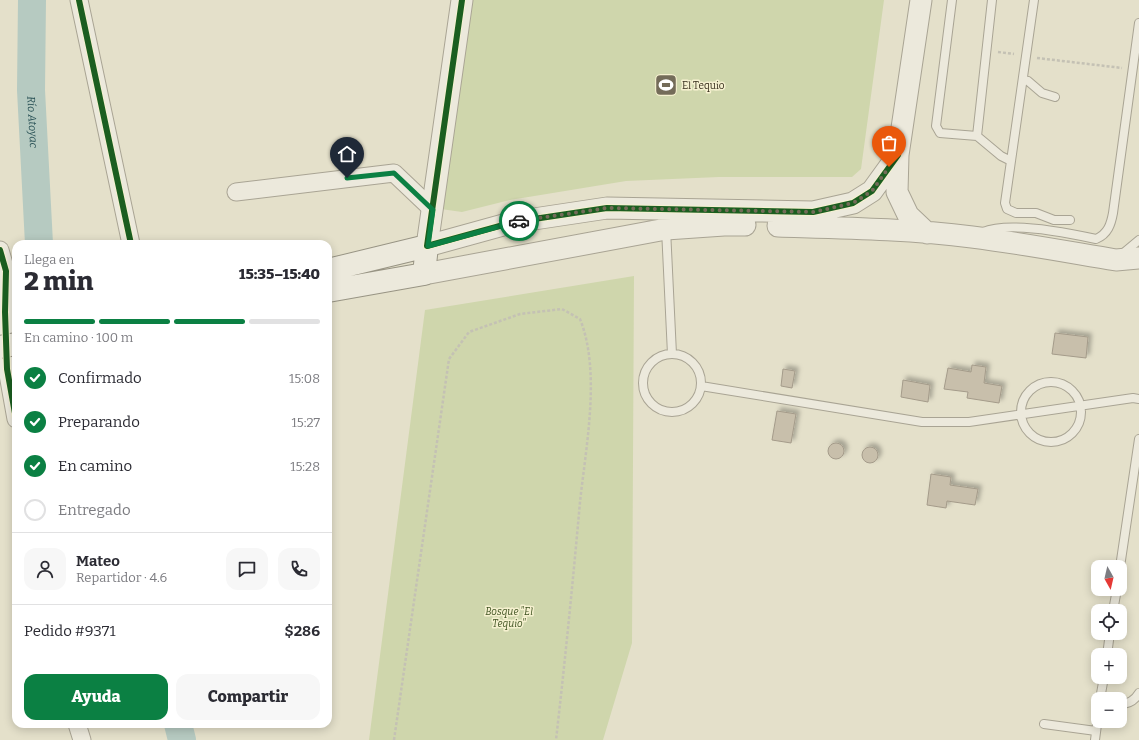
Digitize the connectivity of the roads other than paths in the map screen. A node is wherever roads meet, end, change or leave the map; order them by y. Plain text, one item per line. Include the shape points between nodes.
1 (79, 0) edge
2 (462, 0) edge
3 (921, 0) edge
4 (952, 0) edge
5 (992, 0) edge
6 (1034, 0) edge
7 (1139, 23) edge
8 (1022, 80) junction
9 (1055, 97) dead end
10 (977, 136) junction
11 (898, 155) junction
12 (1011, 160) junction
13 (236, 192) dead end
14 (433, 210) junction
15 (1070, 220) dead end
16 (666, 229) junction
17 (927, 233) junction
18 (972, 237) junction
19 (130, 240) edge
20 (1139, 240) edge
21 (428, 246) junction
22 (0, 250) edge
23 (1139, 258) edge
24 (1116, 260) junction
25 (332, 269) edge
26 (424, 274) junction
27 (332, 290) edge
28 (2, 312) edge
29 (12, 345) edge
30 (0, 347) edge
31 (672, 354) junction
32 (702, 386) junction
33 (12, 397) edge
34 (1139, 399) edge
35 (1082, 406) junction
36 (1021, 415) junction
37 (1139, 439) edge
38 (1121, 560) edge
39 (1139, 693) edge
40 (1127, 703) edge
41 (1044, 724) dead end
42 (78, 728) edge
43 (1096, 728) edge
44 (1096, 731) junction
45 (82, 740) edge
46 (1095, 740) edge

1 - 19 street
2 - 14 street
3 - 11 street
4 - 10 lane via 936,126 940,133
5 - 10 lane
6 - 8 lane
7 - 18 lane via 1113,212 1111,224 1106,232 1096,239 1036,229 999,228
8 - 9 lane via 1028,81 1042,93
8 - 12 lane
10 - 12 lane via 1001,156
11 - 17 street via 897,192 908,215
11 - 21 street via 872,191 853,203 814,212 607,208 514,222
12 - 15 lane via 1005,197 1007,209 1016,213 1036,213 1054,220
13 - 14 street via 394,173
14 - 21 street
16 - 17 street via 724,225 856,227
16 - 26 street
16 - 31 lane
17 - 18 street
18 - 24 street
20 - 24 lane
21 - 25 main road
21 - 26 main road
22 - 28 street via 6,271
23 - 24 street
26 - 27 main road
28 - 33 street
29 - 30 main road, bridge
31 - 32 lane via 690,360 697,367
31 - 32 lane via 657,359 646,370 643,390 654,407 664,412 679,411 693,404
32 - 36 lane via 922,422 969,422
34 - 35 lane
35 - 36 lane
35 - 36 lane via 1069,387 1058,382 1046,382 1035,386 1027,394
35 - 36 lane via 1082,418 1078,427 1062,441 1040,440 1031,435 1024,427
37 - 38 lane
39 - 40 lane via 1135,699
41 - 44 lane
42 - 45 street
43 - 44 lane
44 - 46 lane

